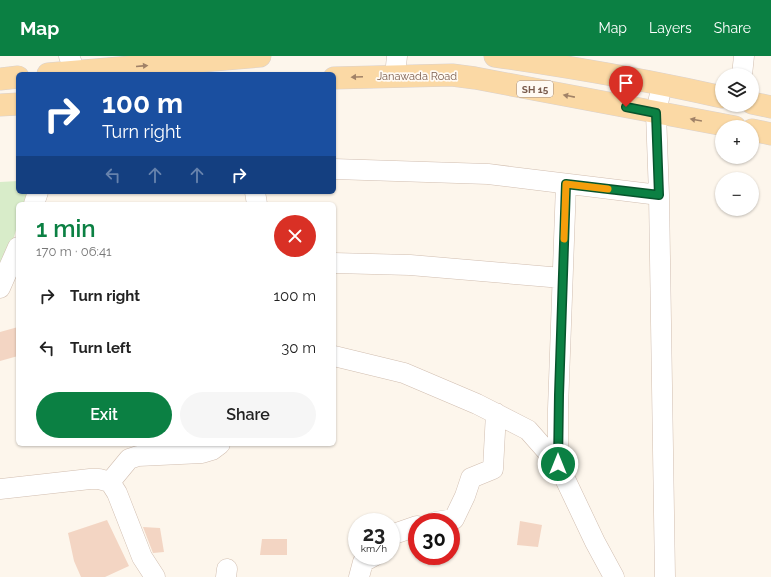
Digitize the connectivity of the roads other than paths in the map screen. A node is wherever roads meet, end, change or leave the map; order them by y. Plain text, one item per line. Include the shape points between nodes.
1 (260, 56) edge
2 (495, 56) edge
3 (744, 56) edge
4 (72, 64) edge
5 (396, 66) edge
6 (743, 68) edge
7 (53, 72) edge
8 (16, 77) edge
9 (336, 78) edge
10 (0, 79) edge
11 (662, 84) junction
12 (715, 95) edge
13 (16, 104) edge
14 (759, 104) edge
15 (0, 105) edge
16 (771, 107) edge
17 (656, 113) junction
18 (715, 123) edge
19 (759, 131) edge
20 (771, 134) edge
21 (336, 169) edge
22 (566, 184) junction
23 (659, 195) junction
24 (16, 252) edge
25 (336, 263) edge
26 (562, 278) junction
27 (0, 288) edge
28 (336, 356) edge
29 (496, 413) junction
30 (217, 446) edge
31 (558, 464) junction
32 (110, 482) junction
33 (0, 489) edge
34 (457, 513) edge
35 (362, 565) edge
36 (155, 577) edge
37 (359, 577) edge
38 (614, 577) edge
39 (665, 577) edge

4 -> 1 main road
2 - 11 main road, SH 15
3 - 6 street
4 - 7 main road
5 -> 9 main road, Janawada Road / SH 15
17 -> 5 main road, Janawada Road / SH 15 via 475,78
8 - 10 main road
11 - 12 main road, SH 15
11 - 17 street
13 - 15 main road
14 - 16 main road
18 -> 17 main road, Janawada Road / SH 15
17 - 23 street
19 - 20 main road
21 - 22 street via 488,174
22 - 23 street
22 - 26 street
23 - 39 street
24 - 27 street
25 - 26 street via 410,265
26 - 31 street
28 - 29 street via 404,373
29 - 31 street via 528,430
29 - 34 street via 493,469 471,478
30 - 32 street via 202,453 138,456 129,460
31 - 38 street
32 - 33 street via 90,478
32 - 36 street via 117,493 142,557
35 - 37 street

